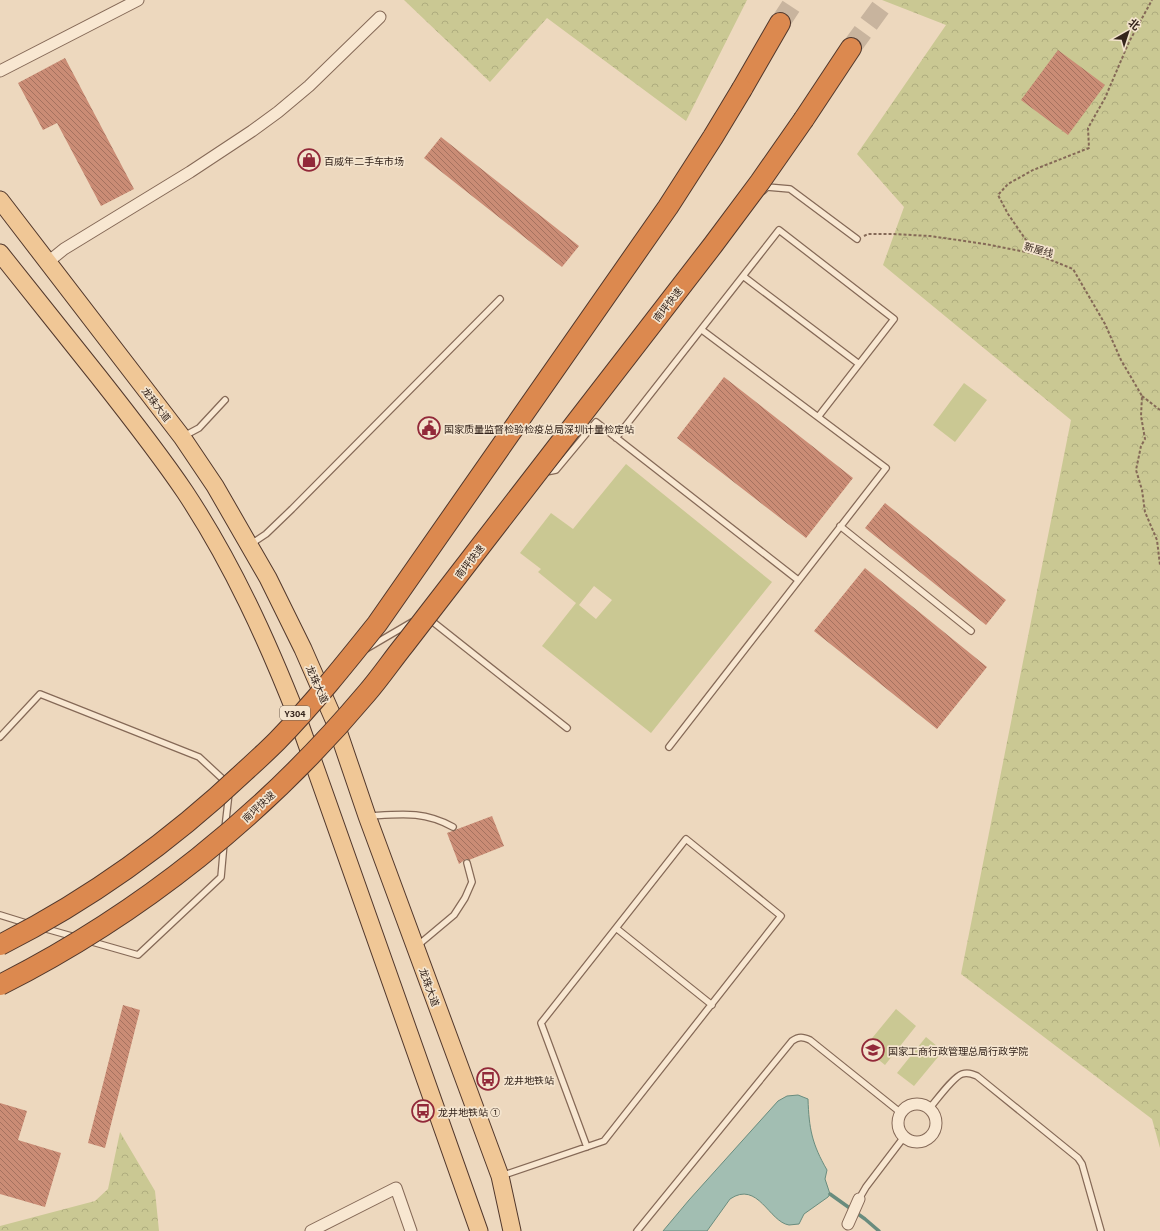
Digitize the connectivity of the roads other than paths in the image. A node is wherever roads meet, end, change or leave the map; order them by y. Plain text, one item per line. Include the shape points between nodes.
1 (138, 0) edge
2 (380, 17) dead end
3 (780, 23) tunnel mouth
4 (851, 48) tunnel mouth
5 (0, 71) edge
6 (757, 199) dead end
7 (0, 200) edge
8 (857, 239) road end
9 (718, 249) dead end
10 (0, 253) edge
11 (48, 262) junction
12 (743, 276) junction
13 (500, 299) dead end
14 (702, 330) junction
15 (859, 364) junction
16 (225, 400) dead end
17 (818, 417) junction
18 (182, 437) junction
19 (616, 438) junction
20 (542, 473) junction
21 (840, 526) junction
22 (249, 545) junction
23 (798, 580) junction
24 (423, 614) junction
25 (971, 631) dead end
26 (323, 675) junction
27 (567, 728) dead end
28 (0, 737) edge
29 (669, 747) dead end
30 (367, 816) junction
31 (453, 827) dead end
32 (467, 863) dead end
33 (0, 915) edge
34 (616, 928) junction
35 (0, 945) edge
36 (416, 947) junction
37 (0, 985) edge
38 (712, 1005) junction
39 (929, 1109) junction
40 (901, 1113) junction
41 (904, 1137) junction
42 (587, 1146) junction
43 (500, 1176) junction
44 (859, 1198) joint
45 (847, 1228) edge
46 (311, 1231) edge
47 (411, 1231) edge
48 (478, 1231) edge
49 (512, 1231) edge
50 (637, 1231) edge
51 (1101, 1231) edge

1 - 5 street
2 - 11 street via 309,86 252,131 64,249
3 - 35 highway, bridge via 713,138 663,213 377,624 328,685 277,742 175,833 70,906
4 - 37 highway, 南坪快速, bridge via 804,119 718,239 410,638 326,739 238,825 195,861 96,932
6 - 8 lane via 767,187 790,190
7 - 11 main road, 龙珠大道
9 - 20 lane
10 - 48 main road, Y304 via 157,451 210,533 250,607 279,669 300,726
11 - 18 main road, 龙珠大道
12 - 14 lane
12 - 15 lane
12 - 15 lane via 779,230 894,319
13 - 22 lane via 292,509 266,534
14 - 17 lane
14 - 19 lane
15 - 17 lane
16 - 18 lane via 199,428
17 - 21 lane via 886,468
18 - 22 main road, 龙珠大道 via 215,486
19 - 20 lane via 596,422 556,470
19 - 23 lane
20 - 24 lane via 454,581
21 - 23 lane
21 - 25 lane
22 - 26 main road, 龙珠大道
23 - 29 lane
24 - 26 lane
24 - 27 lane
26 - 30 main road, 龙珠大道 via 334,722
28 - 33 lane via 40,694 199,757 229,785 221,877 138,955
30 - 31 lane via 409,813 430,817
30 - 36 main road, 龙珠大道
32 - 36 lane via 472,882 465,898 454,915
34 - 38 lane
34 - 38 lane via 686,839 781,916
34 - 42 lane via 541,1023
36 - 43 main road, 龙珠大道
38 - 42 lane via 604,1141
39 - 40 street via 915,1104
39 - 41 street via 936,1125 931,1136 919,1142 909,1141
39 - 51 lane via 954,1079 962,1074 970,1073 977,1076 1078,1158 1082,1164
40 - 41 street via 898,1126
40 - 50 lane via 810,1040 796,1038
41 - 44 lane
42 - 43 lane
43 - 49 main road, 龙珠大道
44 - 45 street
46 - 47 street via 396,1188

